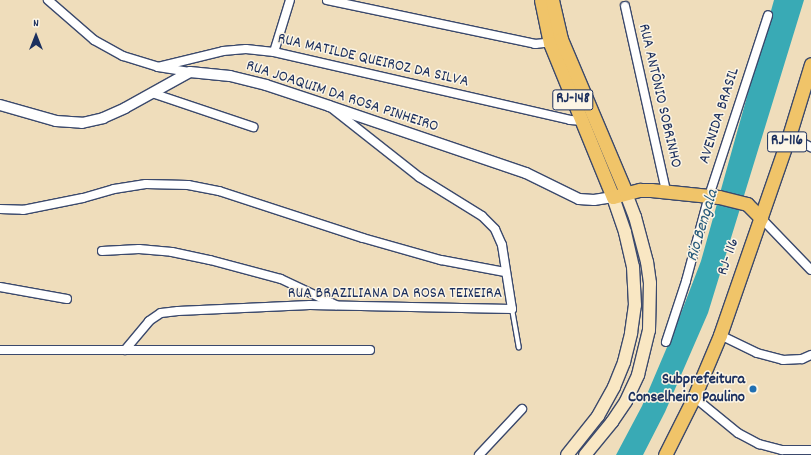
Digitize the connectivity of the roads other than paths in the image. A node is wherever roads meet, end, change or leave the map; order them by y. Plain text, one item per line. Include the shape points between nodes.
1 (48, 0) edge
2 (290, 0) edge
3 (327, 0) edge
4 (541, 0) edge
5 (552, 0) edge
6 (624, 6) dead end
7 (768, 15) dead end
8 (556, 41) junction
9 (274, 52) junction
10 (811, 64) edge
11 (158, 67) junction
12 (190, 72) junction
13 (152, 93) junction
14 (0, 105) edge
15 (329, 106) junction
16 (588, 121) junction
17 (253, 127) dead end
18 (789, 136) junction
19 (811, 147) edge
20 (666, 191) junction
21 (626, 193) junction
22 (714, 196) junction
23 (613, 197) junction
24 (0, 209) edge
25 (761, 218) junction
26 (102, 251) dead end
27 (811, 270) edge
28 (505, 272) junction
29 (0, 287) edge
30 (67, 299) dead end
31 (337, 305) junction
32 (512, 309) junction
33 (720, 335) junction
34 (666, 342) dead end
35 (519, 346) dead end
36 (0, 350) edge
37 (125, 350) junction
38 (370, 350) dead end
39 (811, 355) edge
40 (694, 397) junction
41 (522, 410) dead end
42 (811, 450) edge
43 (479, 455) edge
44 (567, 455) edge
45 (585, 455) edge
46 (664, 455) edge

1 - 11 street, RUA JOAQUIM DA ROSA PINHEIRO via 94,40 123,56
2 - 9 street
3 - 8 street via 535,44
4 - 8 main road, RJ-148
5 - 8 main road, RJ-148
6 - 20 street, RUA ANTÔNIO SOBRINHO
7 - 22 street, AVENIDA BRASIL
8 - 16 main road, RJ-148
9 - 11 street, RUA MATILDE QUEIROZ DA SILVA via 246,49 223,51
9 - 16 street, RUA MATILDE QUEIROZ DA SILVA
10 - 18 main road, RJ- 116 / RJ-116
11 - 12 street, RUA JOAQUIM DA ROSA PINHEIRO
12 - 13 street
12 - 15 street, RUA JOAQUIM DA ROSA PINHEIRO via 230,76
13 - 14 street via 103,118 82,123 56,121
13 - 17 street
15 - 23 street, RUA JOAQUIM DA ROSA PINHEIRO via 526,173 579,199
15 - 28 street, RUA BRAZILIANA DA ROSA TEIXEIRA via 419,177 482,216 495,229 502,245
16 - 21 main road, RJ-148
16 - 23 main road, RJ-148
18 - 19 street
18 - 25 main road, RJ- 116 / RJ-116
20 - 21 main road via 640,190
20 - 22 main road
21 - 23 main road
21 - 45 main road, RJ-148 via 635,217 649,276 649,330 638,375 626,401
22 - 25 main road via 748,204
22 - 34 street, AVENIDA BRASIL
23 - 44 main road, RJ-148 via 630,253 635,305 631,333 624,362 614,387 598,416
24 - 28 street via 23,210 146,184 188,185 219,191 356,236 434,258
25 - 27 street
25 - 33 main road, RJ- 116 / RJ-116
26 - 31 street via 139,249 172,252 210,260 281,279
28 - 32 street, RUA BRAZILIANA DA ROSA TEIXEIRA
29 - 30 street
31 - 32 street, RUA BRAZILIANA DA ROSA TEIXEIRA
31 - 37 street, RUA BRAZILIANA DA ROSA TEIXEIRA via 178,310 161,313 149,321
32 - 35 lane
33 - 39 street via 757,353 783,360 802,359
33 - 40 main road, RJ- 116 / RJ-116
36 - 37 street
37 - 38 street
40 - 42 street via 738,433 759,444 782,450
40 - 46 main road, RJ- 116 / RJ-116
41 - 43 street

